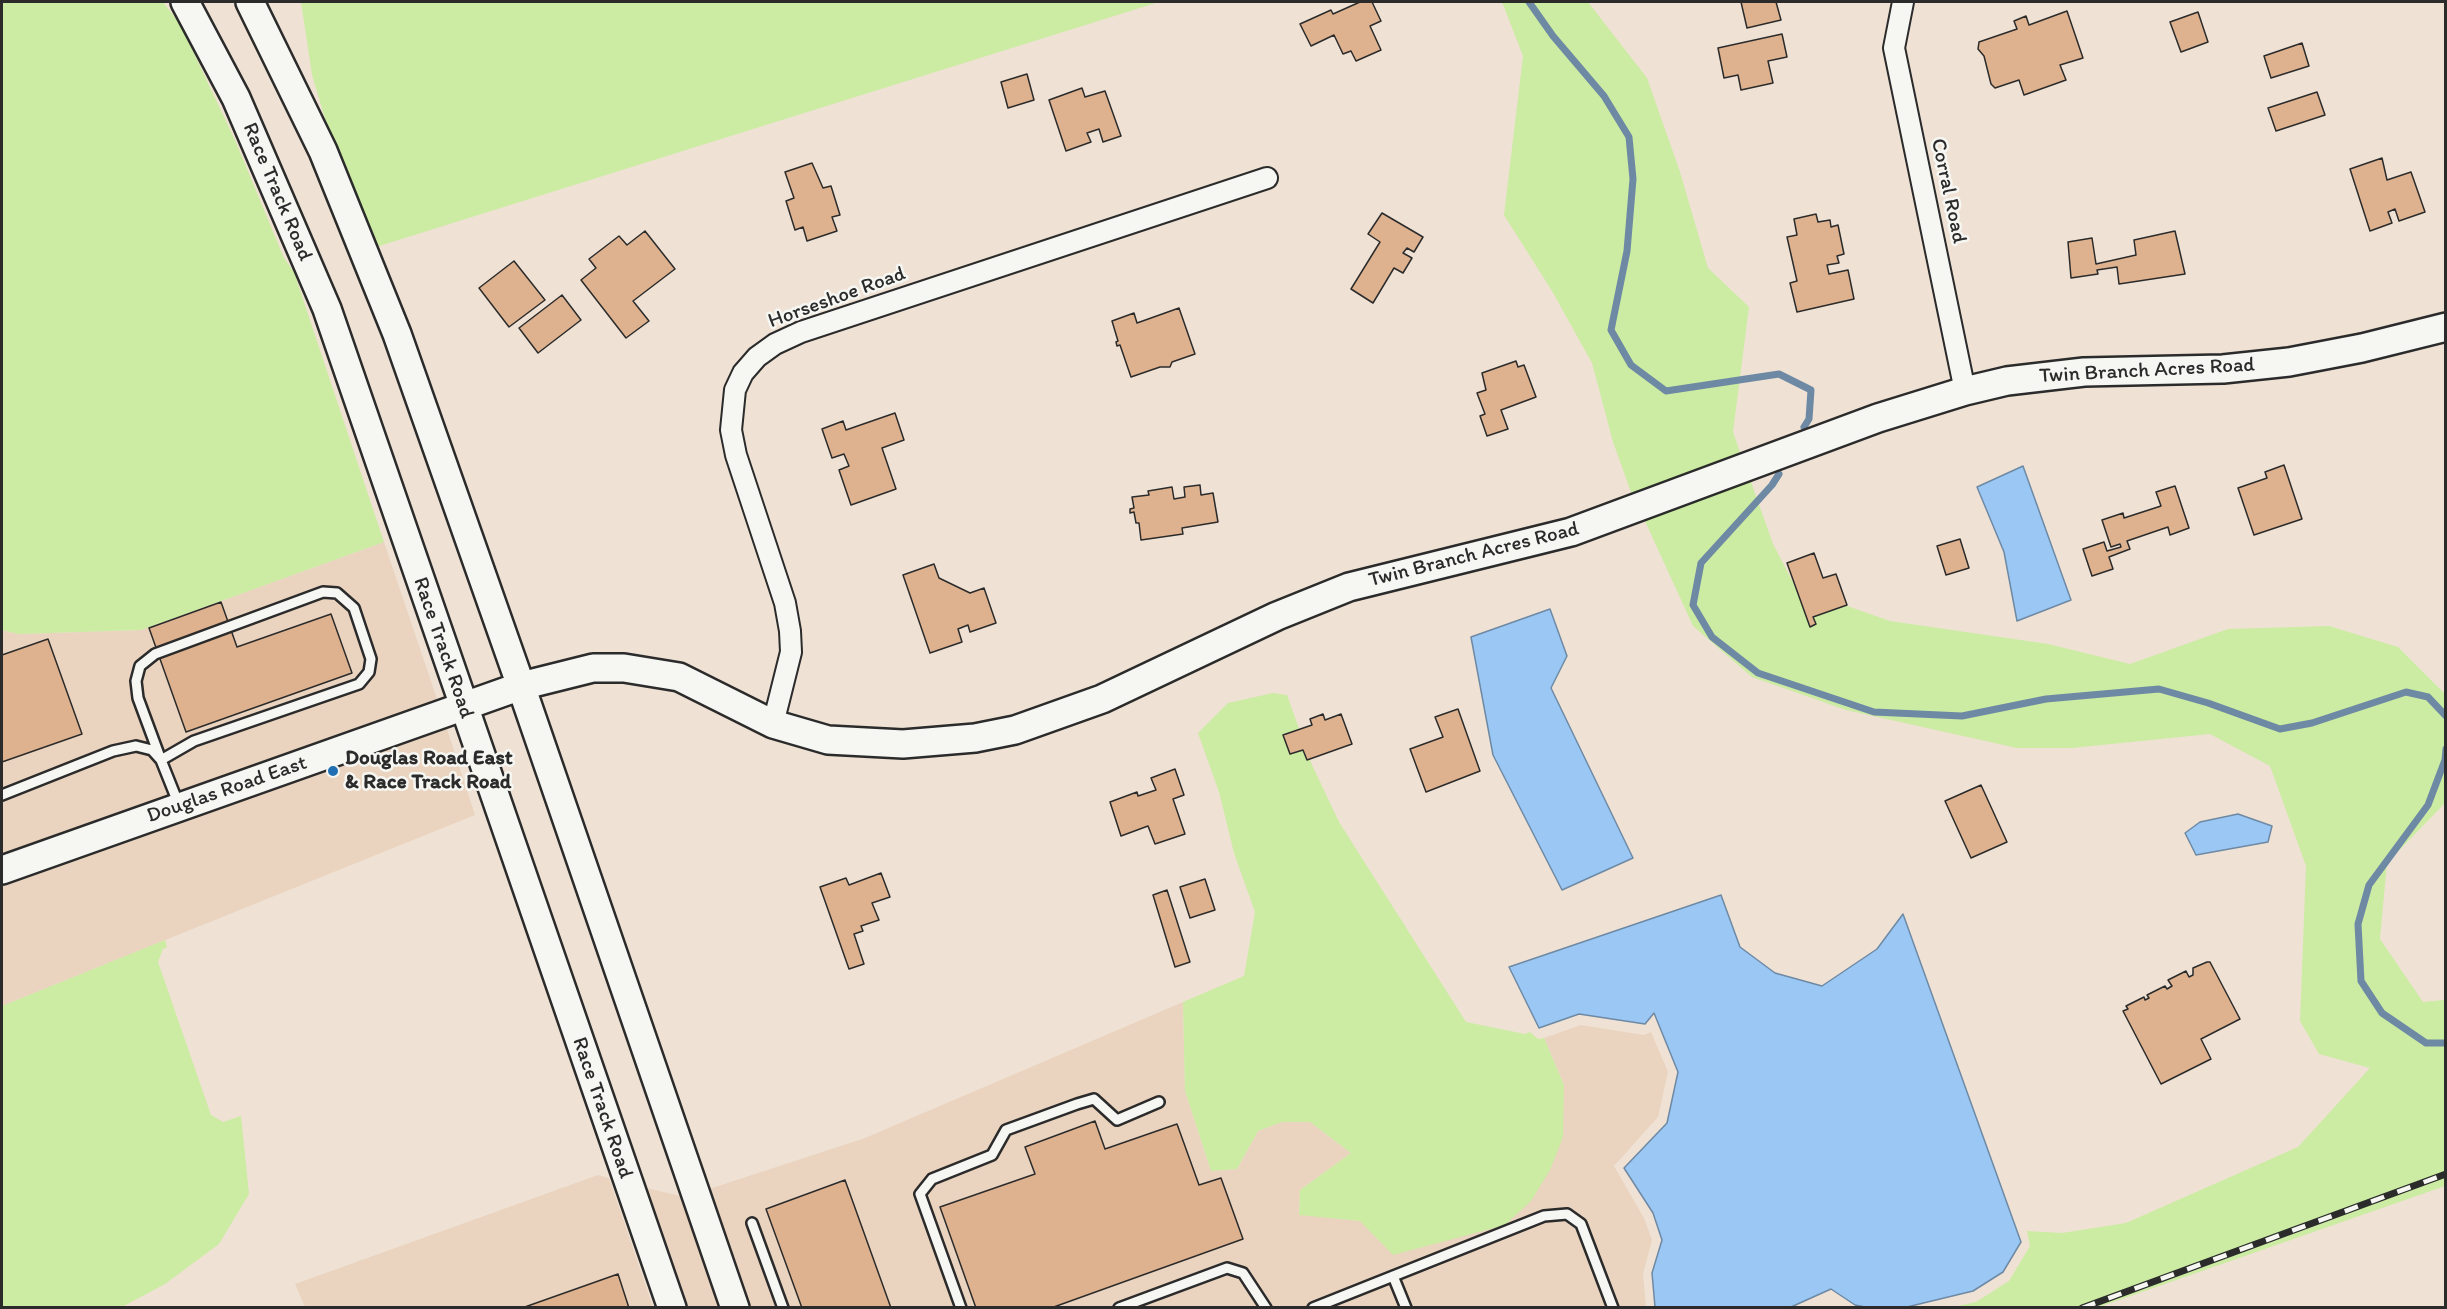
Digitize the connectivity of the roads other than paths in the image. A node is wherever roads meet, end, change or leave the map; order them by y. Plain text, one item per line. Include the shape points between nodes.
1 (185, 2) edge
2 (250, 2) edge
3 (1903, 2) edge
4 (1267, 178) dead end
5 (2445, 327) edge
6 (1965, 391) junction
7 (521, 686) junction
8 (463, 707) junction
9 (773, 724) junction
10 (161, 760) junction
11 (2, 795) edge
12 (180, 807) junction
13 (2, 870) edge
14 (1159, 1102) dead end
15 (752, 1223) dead end
16 (1393, 1276) junction
17 (1333, 1304) edge
18 (672, 1308) edge
19 (735, 1308) edge
20 (783, 1308) edge
21 (961, 1308) edge
22 (1119, 1308) edge
23 (1266, 1308) edge
24 (1313, 1308) edge
25 (1406, 1308) edge
26 (1613, 1308) edge

1 - 8 main road, Race Track Road via 236,98 327,309
2 - 7 main road via 357,229
3 - 6 street, Corral Road via 1894,48
4 - 9 street, Horseshoe Road via 801,332 757,357 735,390 731,430 785,603 790,631 787,674
5 - 6 main road, Twin Branch Acres Road via 2289,362 2223,369 2084,372 2007,381
6 - 9 main road, Twin Branch Acres Road via 1878,418 1571,532 1349,587 1277,616 1102,699 1015,730 938,742 863,743 810,736
7 - 8 main road, Douglas Road East
7 - 9 main road, Twin Branch Acres Road via 593,668 652,671 705,688
7 - 19 main road
8 - 12 main road, Douglas Road East
8 - 18 main road, Race Track Road
10 - 10 lane via 194,741 359,684 369,672 370,659 354,608 337,592 323,592 155,654 140,666 136,681 138,698
10 - 11 lane via 152,750 136,746 113,751
10 - 12 lane
12 - 13 main road, Douglas Road East
14 - 21 lane via 1117,1120 1094,1099 1077,1104 1006,1130 992,1155 932,1179 920,1194
15 - 20 lane
16 - 17 lane
16 - 25 lane
16 - 26 lane via 1544,1216 1567,1214 1581,1224
17 - 24 lane
22 - 23 lane via 1227,1268 1243,1273

